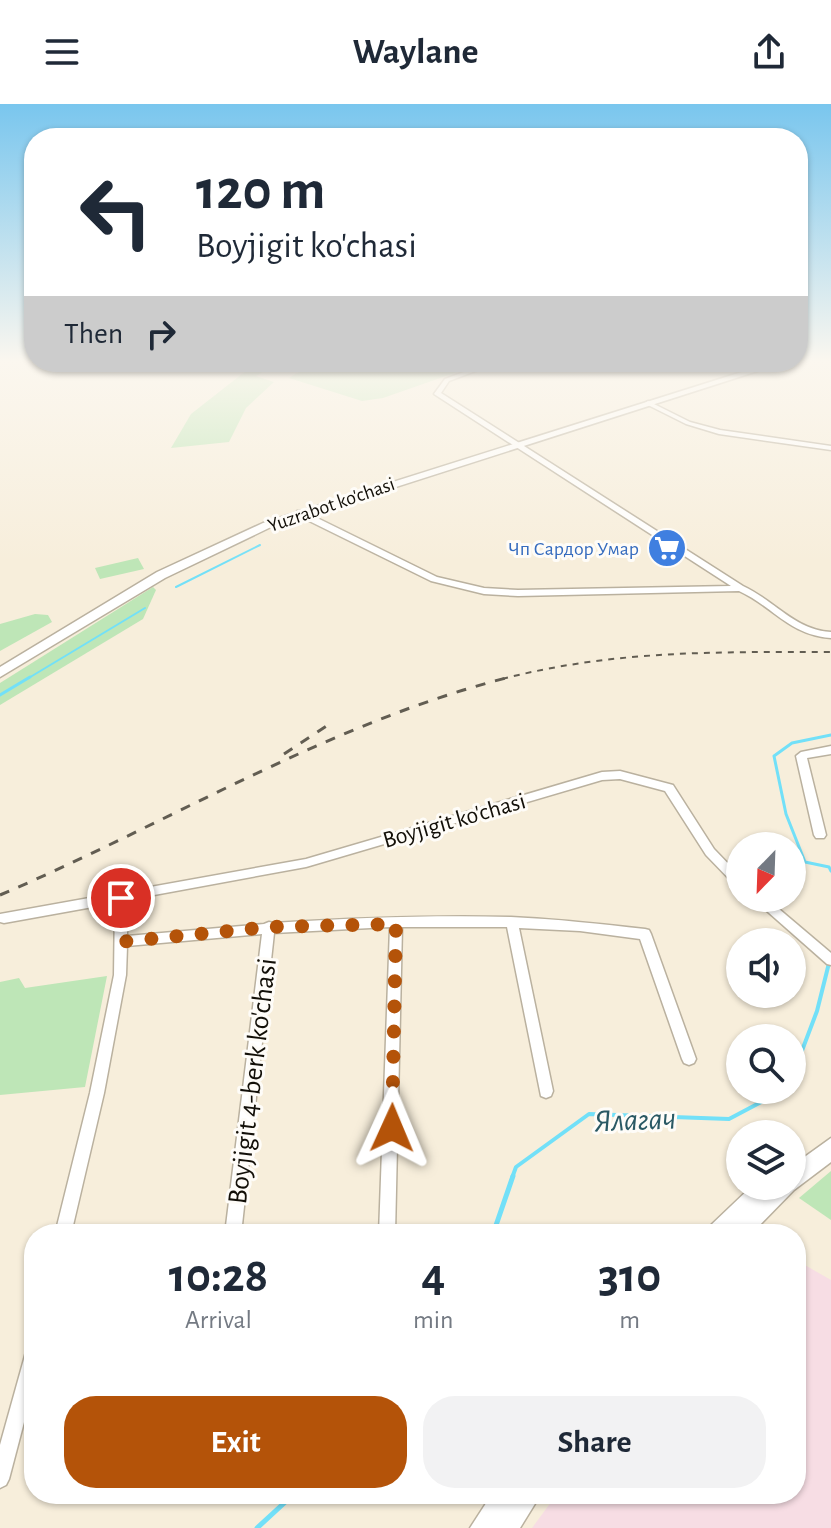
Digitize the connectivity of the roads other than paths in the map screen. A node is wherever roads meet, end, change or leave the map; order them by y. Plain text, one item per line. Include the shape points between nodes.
1 (493, 429) edge
2 (552, 429) edge
3 (556, 429) edge
4 (710, 429) edge
5 (513, 442) junction
6 (831, 448) edge
7 (300, 513) junction
8 (158, 574) junction
9 (740, 588) junction
10 (831, 635) edge
11 (0, 664) edge
12 (0, 673) edge
13 (831, 750) edge
14 (820, 835) dead end
15 (726, 869) edge
16 (121, 898) junction
17 (774, 912) edge
18 (4, 918) dead end
19 (512, 922) junction
20 (396, 924) junction
21 (269, 927) junction
22 (120, 942) junction
23 (831, 960) edge
24 (689, 1059) dead end
25 (546, 1091) dead end
26 (831, 1136) edge
27 (831, 1148) edge
28 (806, 1156) edge
29 (806, 1169) edge
30 (753, 1200) edge
31 (770, 1200) edge
32 (65, 1224) edge
33 (234, 1224) edge
34 (387, 1224) edge
35 (728, 1224) edge
36 (745, 1224) edge
37 (24, 1389) edge
38 (0, 1479) edge
39 (502, 1504) edge
40 (521, 1504) edge
41 (484, 1528) edge
42 (503, 1528) edge

1 - 5 street
2 - 5 main road, Yuzrabot ko'chasi
3 - 5 main road, Yuzrabot ko'chasi
4 - 6 street
5 - 7 main road, Yuzrabot ko'chasi
5 - 8 main road, Yuzrabot ko'chasi via 285,513 228,535
5 - 9 street
7 - 8 main road, Yuzrabot ko'chasi
7 - 9 street via 419,574 475,590
8 - 11 main road, Yuzrabot ko'chasi
8 - 12 main road, Yuzrabot ko'chasi
9 - 10 street via 765,600 799,629
13 - 14 street via 801,756
15 - 16 street, Boyjigit ko'chasi via 669,788 620,775 306,863
16 - 18 street, Boyjigit ko'chasi
16 - 22 street
17 - 23 street
19 - 20 street
19 - 24 street via 645,934
19 - 25 street
20 - 21 street
20 - 34 street
21 - 22 street
21 - 33 street, Boyjigit 4-berk ko'chasi
22 - 32 street via 120,975 100,1079
26 - 28 main road
27 - 29 main road
30 - 35 main road
31 - 36 main road
37 - 38 street
39 - 41 main road
40 - 42 main road

